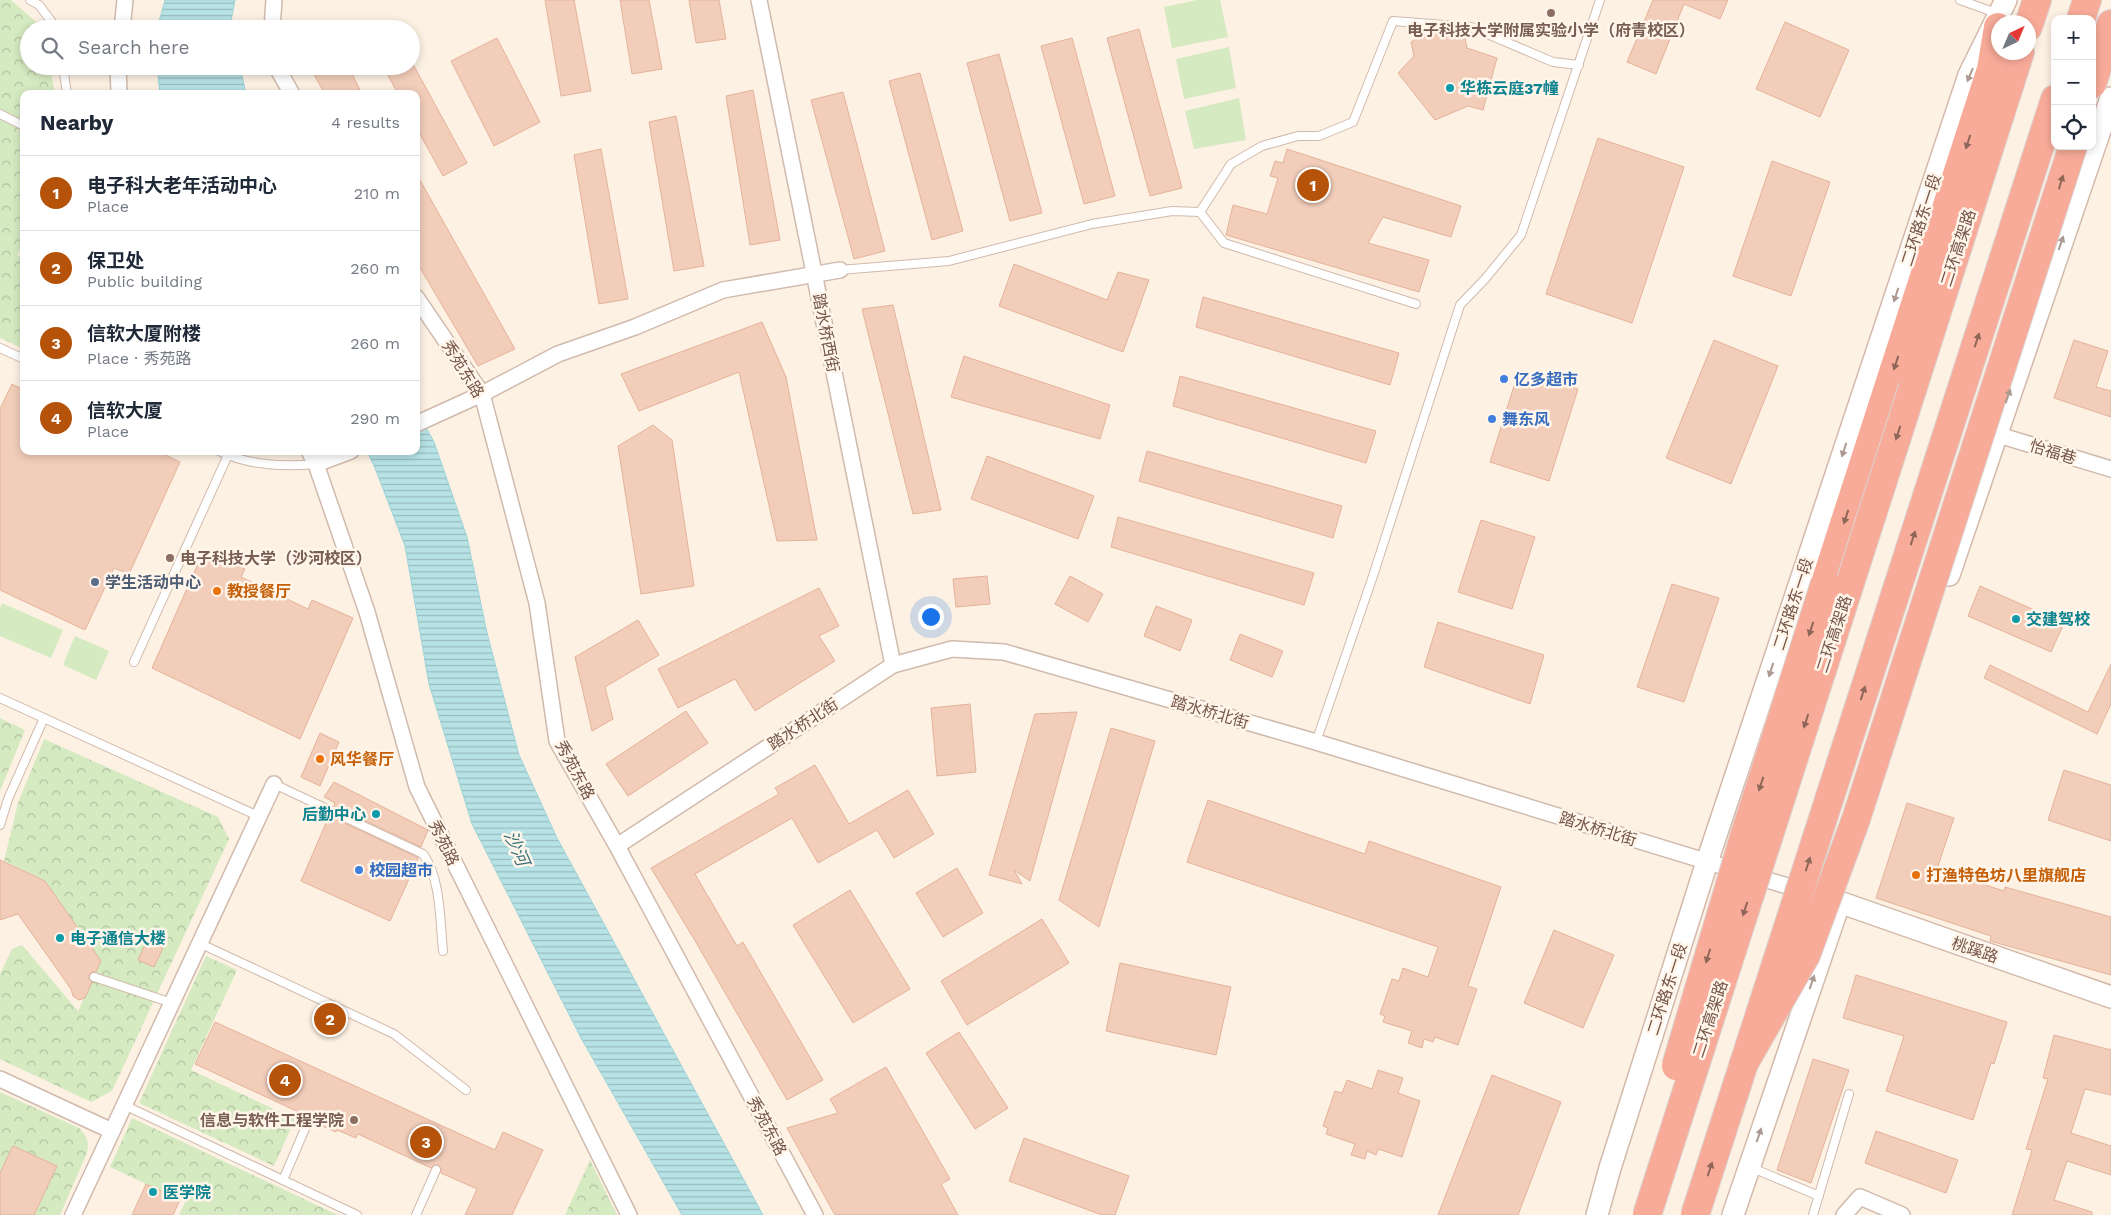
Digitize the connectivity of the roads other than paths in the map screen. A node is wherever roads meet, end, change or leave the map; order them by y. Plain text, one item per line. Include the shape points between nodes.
1 (30, 0) edge
2 (125, 0) edge
3 (274, 0) edge
4 (759, 0) edge
5 (1600, 0) edge
6 (1960, 0) edge
7 (2037, 0) edge
8 (2087, 0) edge
9 (1998, 15) edge
10 (2032, 15) edge
11 (2082, 15) edge
12 (50, 20) edge
13 (123, 20) edge
14 (273, 20) edge
15 (2111, 24) edge
16 (1991, 34) edge
17 (1993, 60) edge
18 (2017, 60) edge
19 (1579, 65) junction
20 (2096, 71) edge
21 (64, 75) edge
22 (118, 75) edge
23 (281, 75) edge
24 (66, 90) edge
25 (119, 90) edge
26 (290, 90) edge
27 (2111, 98) edge
28 (2053, 105) edge
29 (0, 114) edge
30 (20, 124) edge
31 (2072, 150) edge
32 (1200, 212) junction
33 (840, 270) joint
34 (815, 274) junction
35 (420, 303) edge
36 (1416, 304) dead end
37 (0, 348) edge
38 (20, 357) edge
39 (482, 394) junction
40 (420, 423) edge
41 (1995, 434) junction
42 (325, 455) edge
43 (228, 456) joint
44 (312, 457) edge
45 (2111, 469) edge
46 (134, 662) dead end
47 (893, 665) junction
48 (0, 698) edge
49 (44, 718) junction
50 (1316, 742) junction
51 (274, 784) joint
52 (258, 816) junction
53 (0, 825) edge
54 (617, 846) junction
55 (1707, 862) junction
56 (1839, 902) junction
57 (199, 943) junction
58 (443, 951) dead end
59 (94, 977) dead end
60 (2111, 998) edge
61 (172, 1003) junction
62 (1743, 1066) junction
63 (0, 1080) edge
64 (466, 1090) dead end
65 (1849, 1094) dead end
66 (124, 1105) junction
67 (310, 1117) dead end
68 (112, 1131) junction
69 (1748, 1166) junction
70 (436, 1170) dead end
71 (283, 1180) junction
72 (1819, 1196) junction
73 (1648, 1211) edge
74 (73, 1215) edge
75 (357, 1215) edge
76 (416, 1215) edge
77 (628, 1215) edge
78 (816, 1215) edge
79 (1597, 1215) edge
80 (1695, 1215) edge
81 (1733, 1215) edge
82 (1813, 1215) edge
83 (1844, 1215) edge
84 (1902, 1215) edge

1 - 12 lane via 39,5
2 - 13 street
3 - 14 street
4 - 34 street, 踏水桥西街
5 - 19 lane
6 - 9 lane
7 - 10 highway
8 - 11 highway
15 - 20 highway
16 -> 55 main road, 二环路东一段 via 1969,75
17 -> 73 highway, bridge via 1745,834 1677,1061 1655,1150
18 -> 73 highway, 二环高架路, bridge
19 - 32 lane via 1553,62 1471,28 1393,21 1353,122 1319,136 1298,136 1262,146 1230,164
19 - 50 lane via 1522,235 1460,305
21 - 24 lane
22 - 25 street
23 - 26 street
41 -> 27 main road
62 -> 28 highway, bridge
29 - 30 lane
62 -> 31 highway, bridge via 1806,955 1856,819
32 - 33 lane via 1172,211 1092,224 949,261
32 - 36 lane via 1224,243
33 - 34 street
34 - 39 street via 723,290 635,327 558,354
34 - 47 street, 踏水桥西街
35 - 39 street, 秀苑东路
37 - 38 lane
39 - 40 street
39 - 54 street, 秀苑东路 via 537,603 557,741
41 - 45 street, 怡福巷
41 - 56 main road
42 - 44 street
43 - 44 lane via 268,465
43 - 46 lane
44 - 77 street, 秀苑路 via 367,612 417,787
47 - 50 street, 踏水桥北街 via 952,649 1004,652
47 - 54 street, 踏水桥北街
48 - 49 lane
49 - 52 lane
49 - 53 lane
50 - 55 street, 踏水桥北街
51 - 52 street
51 - 58 lane via 423,854 435,877
52 - 57 street
54 - 78 street, 秀苑东路
55 - 56 street, 踏水桥北街
55 - 79 main road, 二环路东一段
56 - 60 main road, 桃蹊路
69 -> 56 main road
57 - 61 street
57 - 64 lane via 394,1034
59 - 61 lane
61 - 66 street
80 -> 62 highway, bridge
63 - 68 street
65 - 72 lane
66 - 68 street
66 - 71 lane
67 - 71 lane
68 - 74 street
69 - 72 lane
69 - 81 main road
70 - 76 lane
71 - 75 lane
72 - 82 lane
83 - 84 street via 1860,1196

